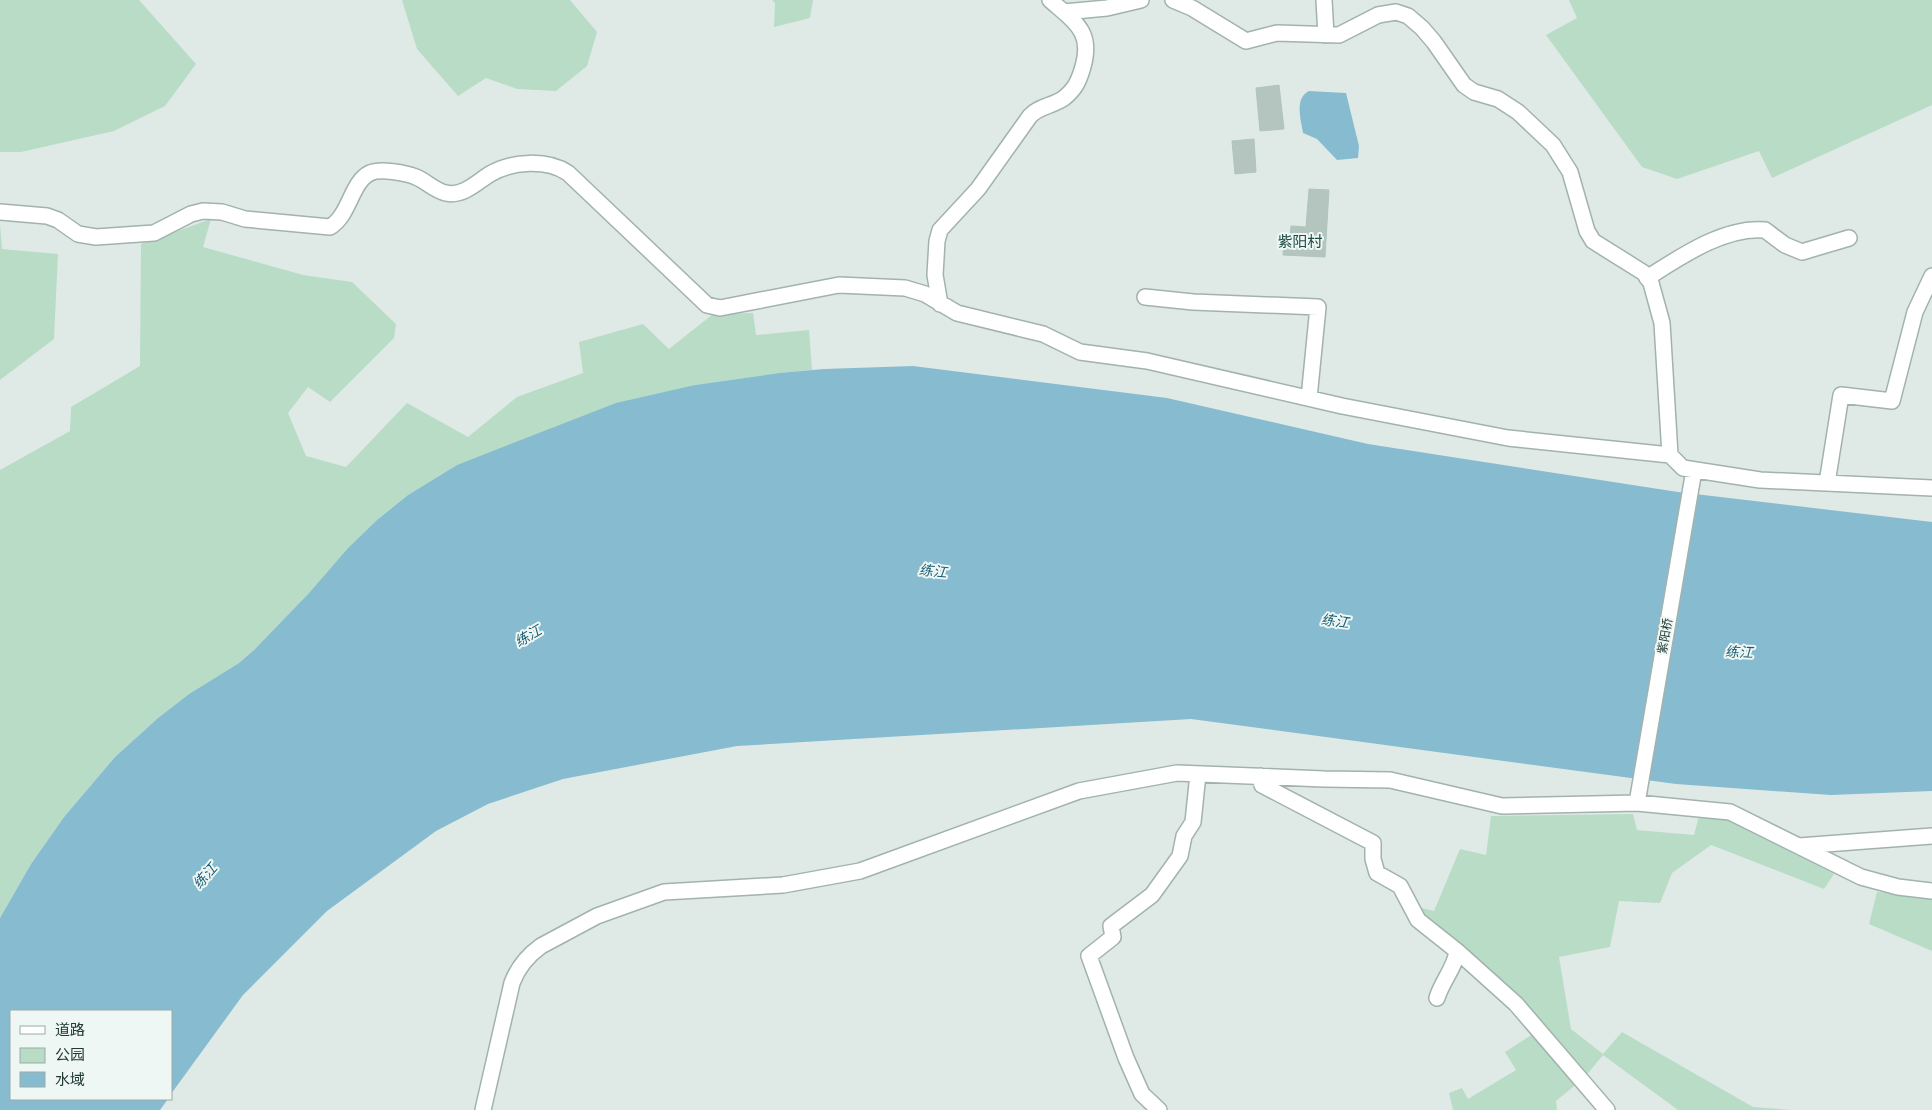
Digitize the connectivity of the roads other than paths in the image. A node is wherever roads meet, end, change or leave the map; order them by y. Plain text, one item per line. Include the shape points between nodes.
1 (1050, 0) edge
2 (1141, 0) edge
3 (1173, 0) edge
4 (1324, 0) edge
5 (1064, 12) junction
6 (1326, 35) junction
7 (0, 212) edge
8 (1849, 238) dead end
9 (1932, 276) edge
10 (1647, 278) junction
11 (1145, 297) dead end
12 (940, 304) junction
13 (1308, 398) junction
14 (1670, 455) junction
15 (1694, 470) junction
16 (1827, 483) junction
17 (1932, 488) edge
18 (1198, 774) junction
19 (1260, 776) junction
20 (1637, 803) junction
21 (1932, 836) edge
22 (1799, 846) junction
23 (1932, 891) edge
24 (1457, 951) junction
25 (1437, 998) dead end
26 (483, 1110) edge
27 (1159, 1110) edge
28 (1607, 1110) edge

1 - 5 street
2 - 5 street via 1107,8
3 - 6 street via 1192,8 1246,42 1277,33
4 - 6 street
5 - 12 street via 1078,25 1086,42 1087,54 1076,87 1062,100 1039,108 1030,116 978,189 940,230 935,275
6 - 10 street via 1338,35 1390,12 1413,20 1434,42 1464,85 1474,92 1498,99 1518,112 1553,146 1570,172 1593,241
7 - 12 street via 47,216 78,234 96,237 154,233 203,211 222,212 245,219 330,227 343,215 364,178 374,171 410,175 441,192 453,194 470,188 491,173 526,163 551,166 568,173 707,305 720,308 846,285 904,288 925,294
8 - 10 street via 1802,252 1784,245 1765,230 1734,233 1694,249
9 - 16 street via 1915,312 1892,401 1841,394
10 - 14 street via 1662,322
11 - 13 street via 1318,307
12 - 13 street via 957,313 1043,334 1080,352 1147,361
13 - 14 street via 1508,438
14 - 15 street via 1683,468
15 - 16 street via 1760,480
15 - 20 street, 紫阳桥
16 - 17 street
18 - 19 street
18 - 26 street via 1177,773 1080,791 860,872 783,885 664,892 597,916 533,951 521,965 512,983
18 - 27 street via 1194,822 1184,836 1180,856 1152,895 1111,926 1113,937 1089,956 1142,1094
19 - 20 street via 1390,780 1502,806
19 - 24 street via 1262,785 1373,843 1377,873 1400,886 1418,920
20 - 22 street via 1730,812
21 - 22 street
22 - 23 street via 1861,876 1898,887
24 - 25 street via 1456,961 1440,986
24 - 28 street via 1516,1004

